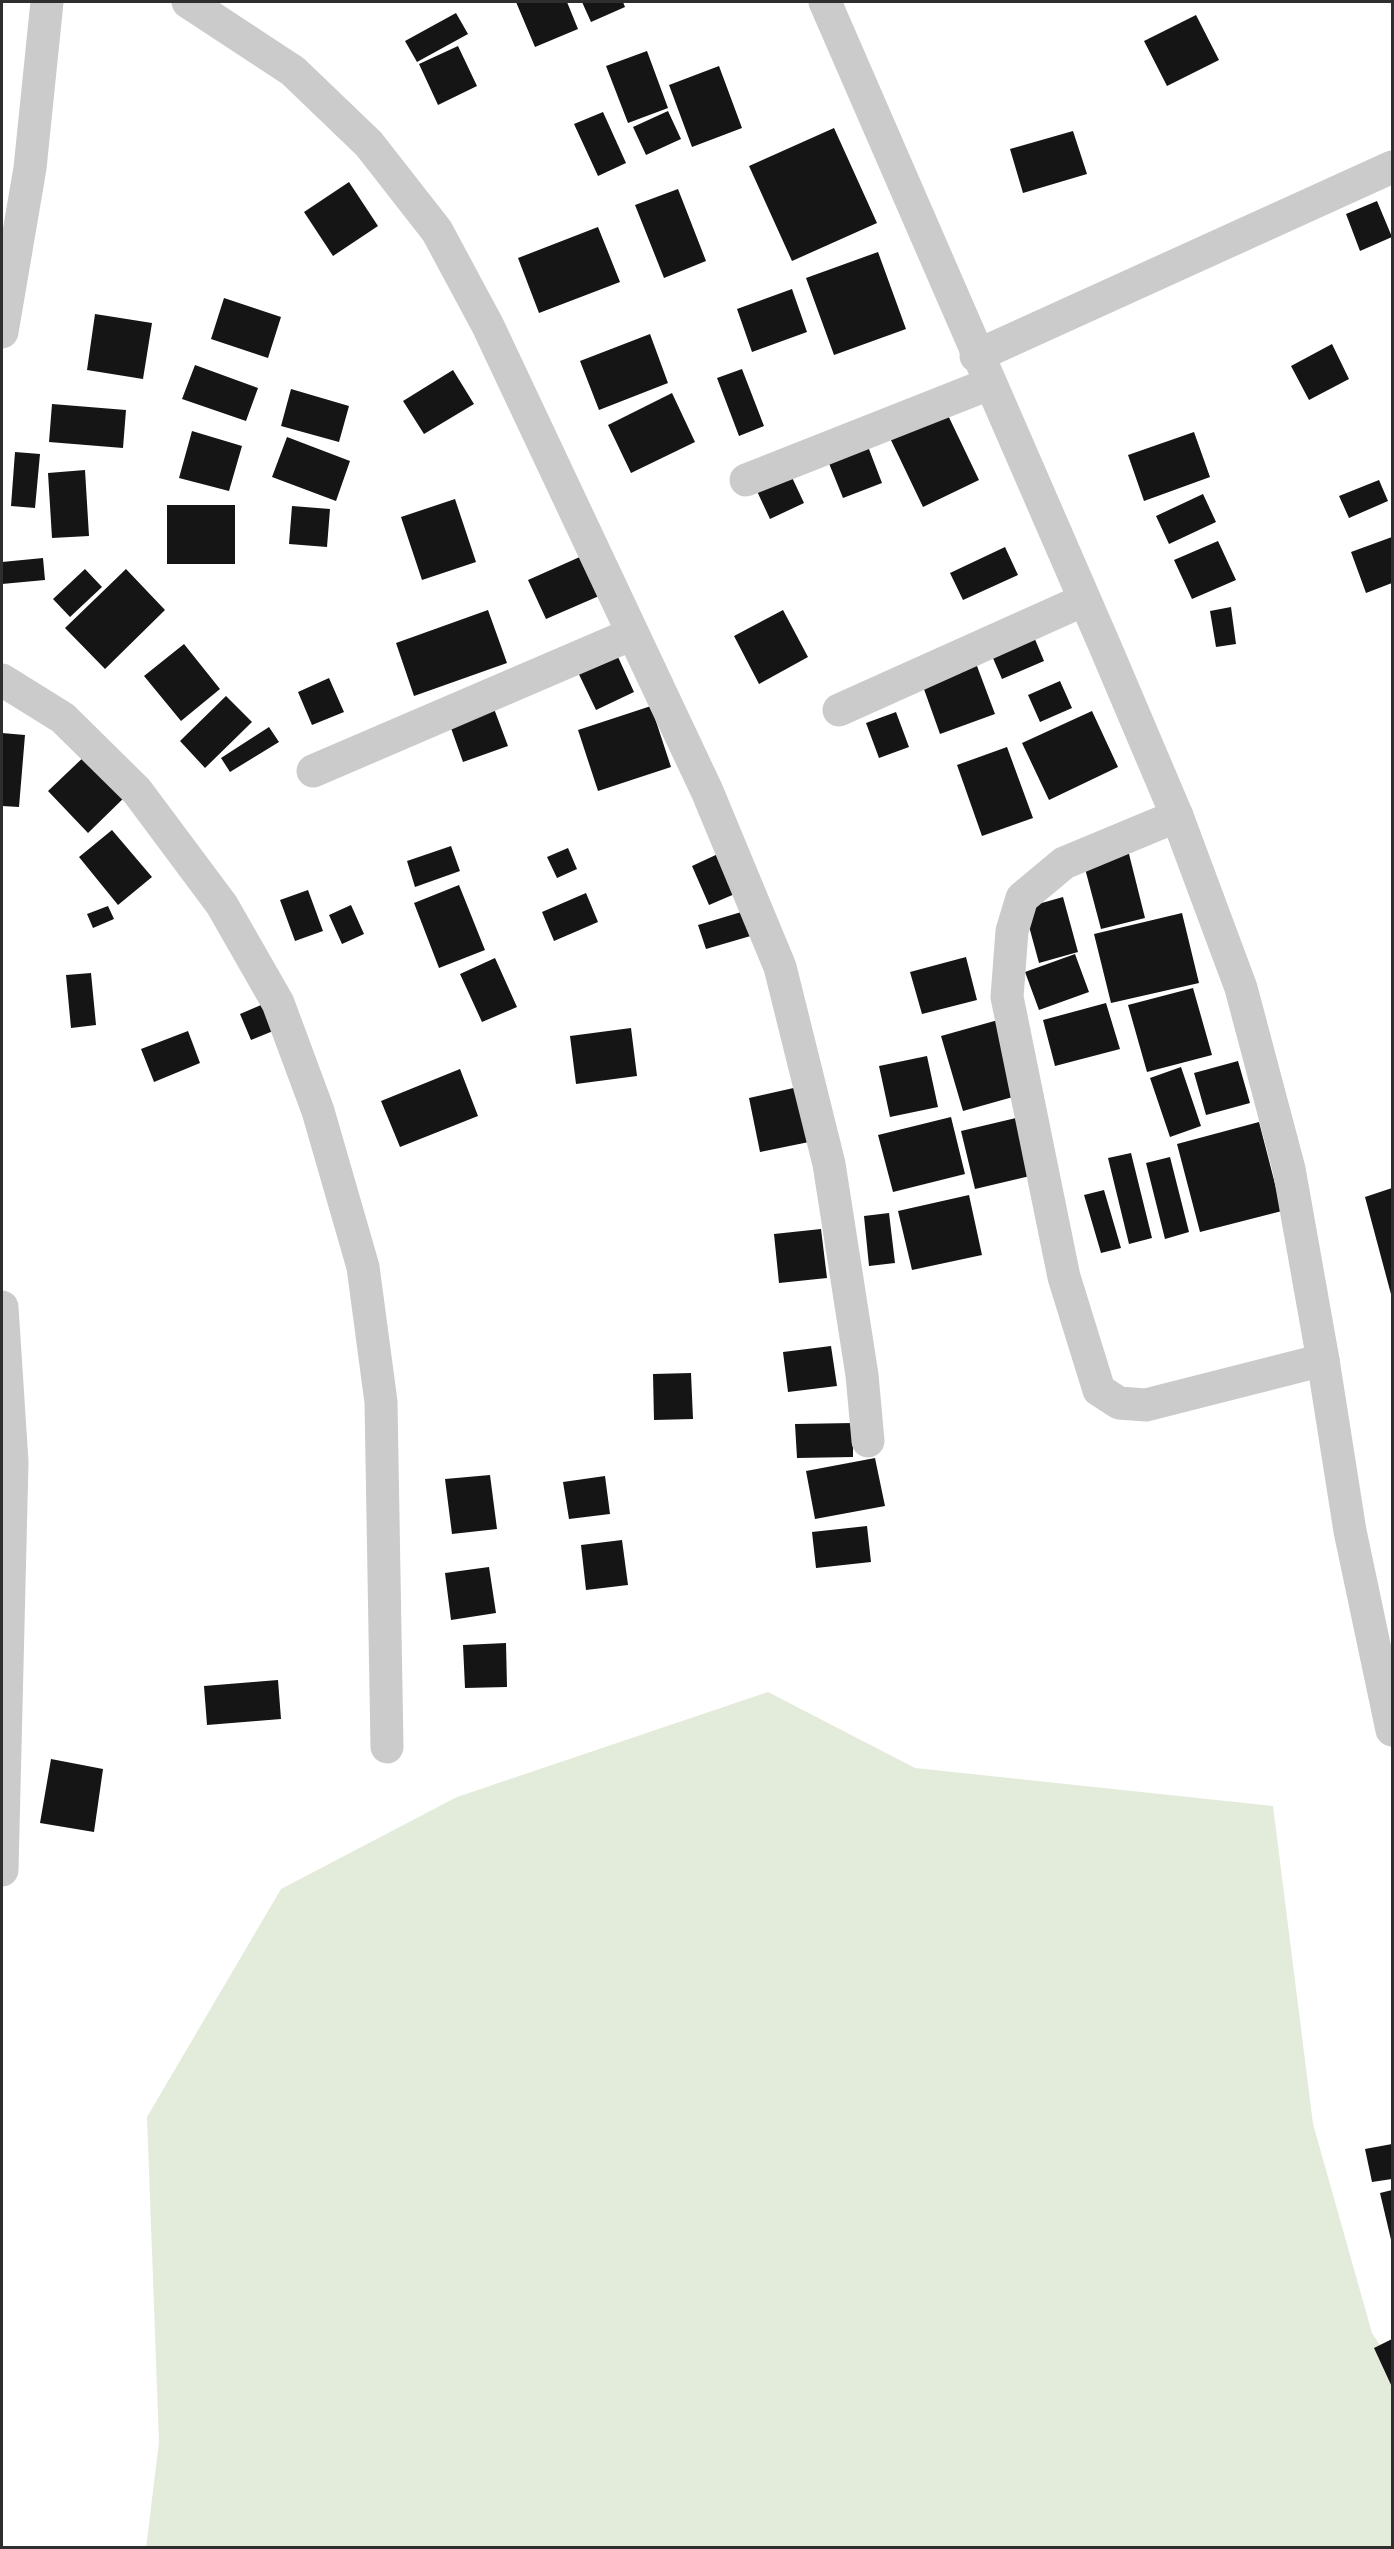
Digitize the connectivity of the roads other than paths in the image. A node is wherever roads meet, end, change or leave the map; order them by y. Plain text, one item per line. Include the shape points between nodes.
1 (47, 2) edge
2 (188, 2) edge
3 (825, 2) edge
4 (1392, 167) edge
5 (2, 332) edge
6 (983, 370) junction
7 (746, 480) dead end
8 (1084, 600) junction
9 (632, 634) junction
10 (2, 680) edge
11 (839, 710) dead end
12 (313, 771) dead end
13 (1177, 816) junction
14 (2, 1307) edge
15 (1323, 1360) junction
16 (868, 1441) dead end
17 (7, 1463) edge
18 (1392, 1730) edge
19 (387, 1747) dead end
20 (2, 1870) edge

1 - 5 street via 30,168
2 - 9 street via 293,71 369,144 437,231 488,326
3 - 6 street
4 - 6 street
6 - 7 street
6 - 8 street
8 - 11 street
8 - 13 street
9 - 12 street
9 - 16 street via 707,791 780,967 829,1164 862,1375
10 - 19 street via 63,718 137,791 222,905 278,1003 318,1111 363,1267 381,1402
13 - 15 street via 1241,988 1289,1169
13 - 15 street via 1064,863 1022,898 1012,931 1007,997 1064,1277 1099,1390 1119,1403 1146,1405
14 - 17 street
15 - 18 street via 1350,1531
17 - 20 street

